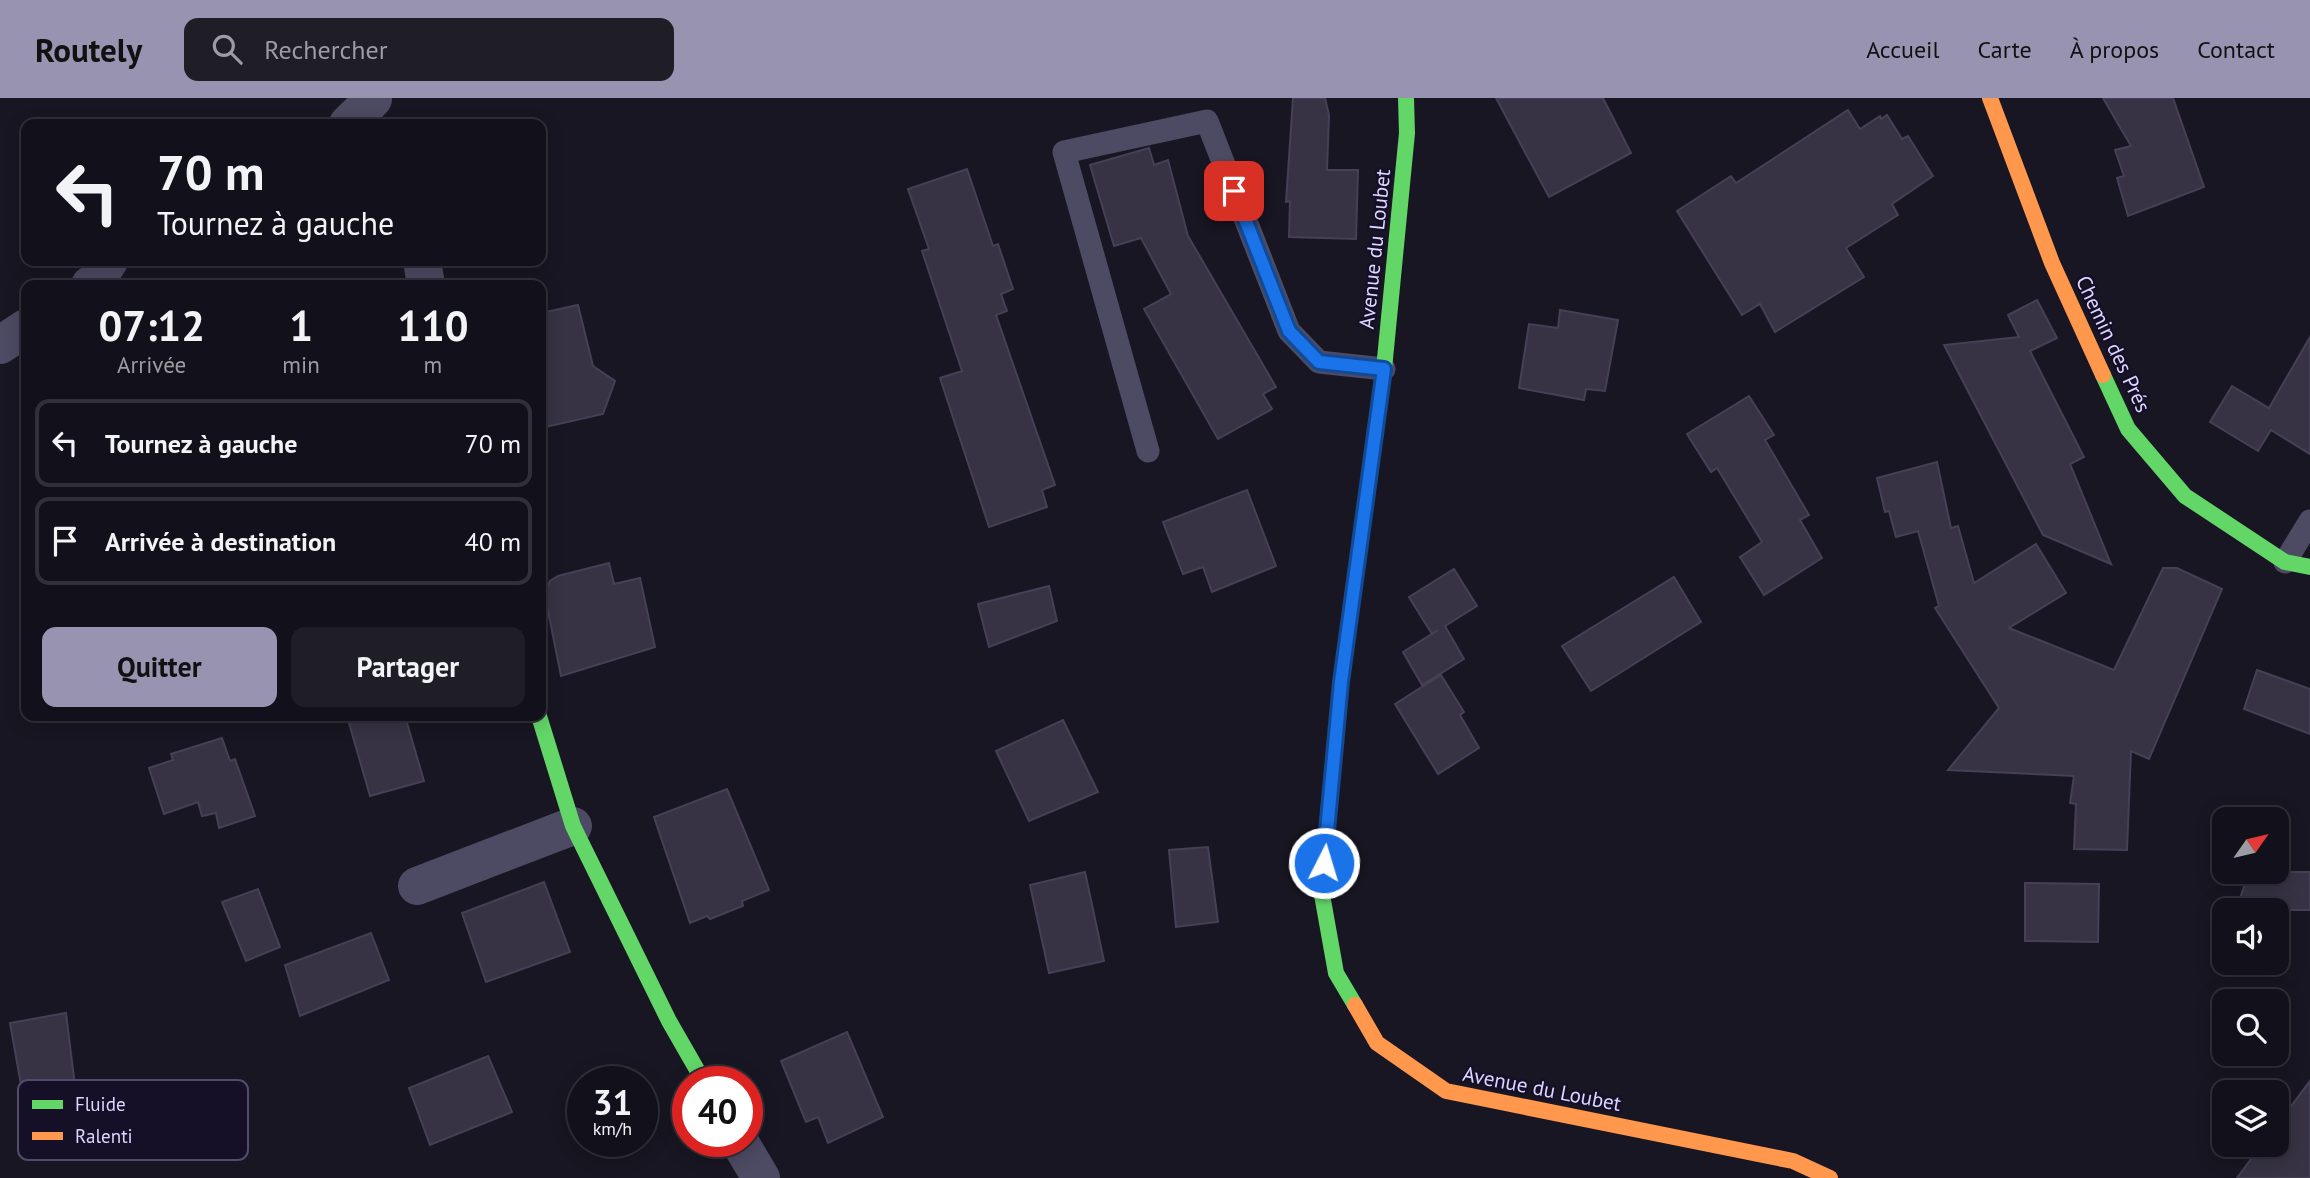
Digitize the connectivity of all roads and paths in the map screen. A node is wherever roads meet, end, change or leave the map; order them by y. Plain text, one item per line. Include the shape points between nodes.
1 (374, 98) edge
2 (1406, 98) edge
3 (1990, 98) edge
4 (353, 119) edge
5 (390, 119) edge
6 (21, 331) edge
7 (0, 345) edge
8 (1384, 369) junction
9 (1148, 451) dead end
10 (2310, 521) edge
11 (2285, 562) junction
12 (2310, 567) edge
13 (541, 721) edge
14 (573, 826) junction
15 (417, 886) dead end
16 (695, 1066) edge
17 (749, 1157) edge
18 (761, 1178) edge
19 (1830, 1178) edge

1 - 4 street
1 - 5 street
2 - 8 street, Avenue du Loubet via 1407,133
3 - 11 street, Chemin des Prés via 2052,263 2128,429 2185,496
6 - 7 street
8 - 9 lane via 1319,362 1289,331 1207,121 1064,152
8 - 19 street, Avenue du Loubet via 1341,682 1321,889 1336,973 1377,1043 1446,1091 1793,1161
10 - 11 lane
11 - 12 street, Chemin des Prés
13 - 14 street
14 - 15 street
14 - 16 street
17 - 18 street

